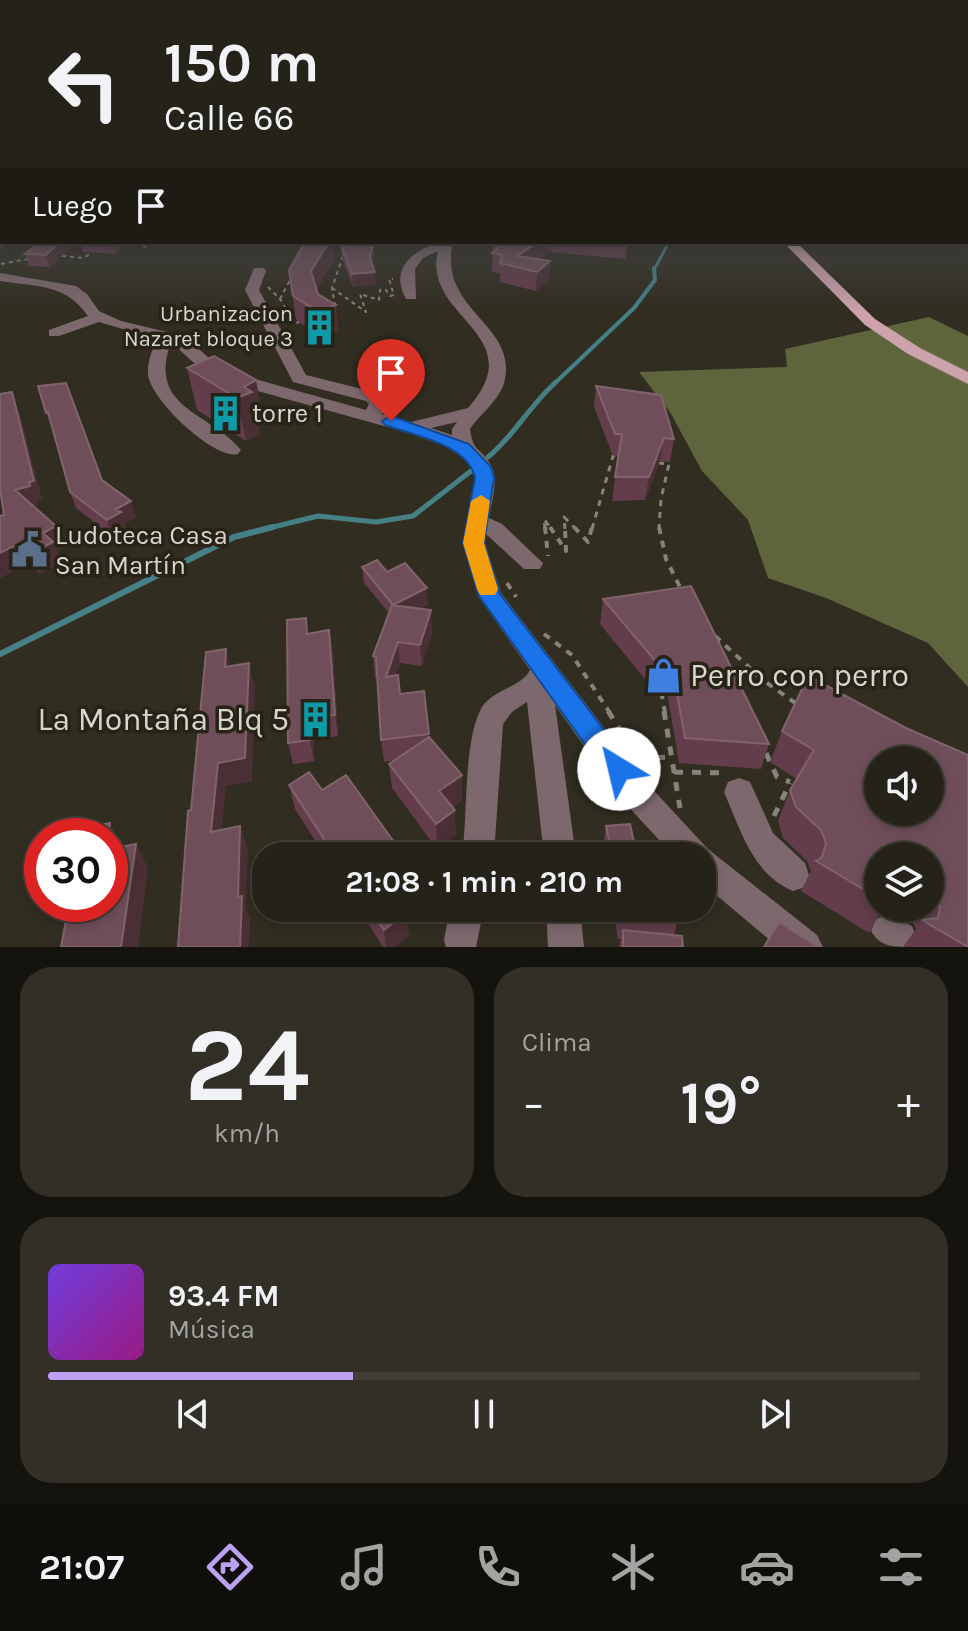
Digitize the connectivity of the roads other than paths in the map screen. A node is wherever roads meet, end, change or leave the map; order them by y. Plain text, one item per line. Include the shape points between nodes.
1 (443, 244) edge
2 (446, 244) edge
3 (791, 244) edge
4 (259, 271) dead end
5 (0, 277) edge
6 (411, 296) dead end
7 (99, 317) junction
8 (54, 333) dead end
9 (166, 335) junction
10 (968, 379) edge
11 (471, 413) junction
12 (372, 416) junction
13 (409, 427) junction
14 (463, 447) junction
15 (231, 450) dead end
16 (477, 521) junction
17 (532, 563) road end
18 (541, 675) junction
19 (739, 792) dead end
20 (479, 842) edge
21 (559, 842) edge
22 (682, 842) edge
23 (716, 874) edge
24 (793, 875) dead end
25 (564, 922) edge
26 (566, 947) edge
27 (805, 947) edge

1 - 6 street via 425,251 408,267 404,279
2 - 11 street via 439,263 446,285 498,363 497,381
3 - 10 main road via 870,322
4 - 12 street via 252,290 294,373 372,397 378,404
5 - 7 street via 71,289
7 - 8 street
7 - 9 street
9 - 12 street via 224,376
9 - 15 street via 157,377 161,393 174,410
11 - 13 street
11 - 14 street via 461,429
12 - 13 street
13 - 14 street
14 - 16 street via 485,478
16 - 17 street
16 - 18 street via 474,543 490,596
18 - 20 street via 491,716
18 - 21 street
18 - 22 street
19 - 24 street via 762,844
23 - 27 street
25 - 26 street

